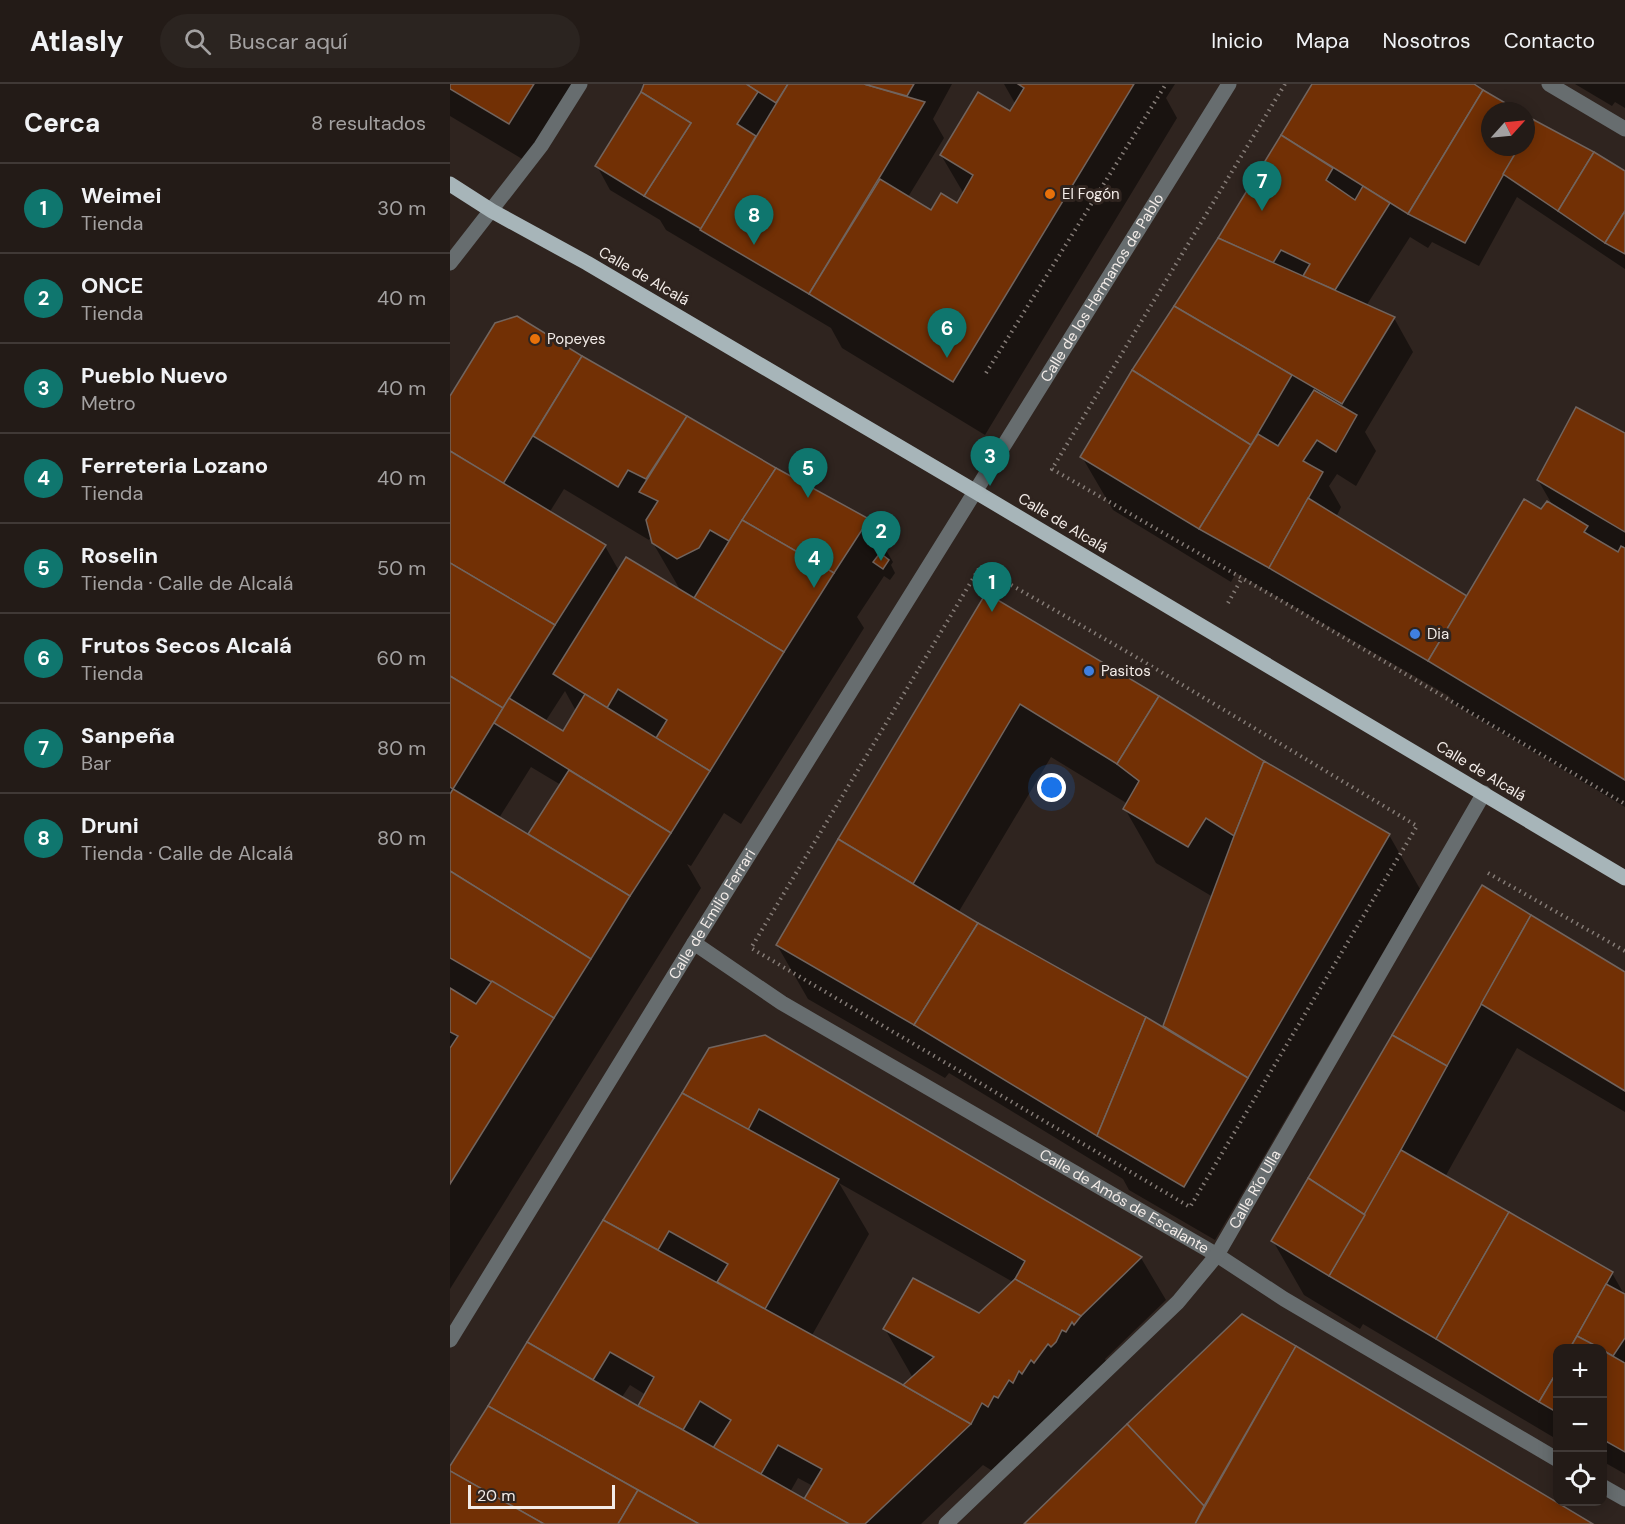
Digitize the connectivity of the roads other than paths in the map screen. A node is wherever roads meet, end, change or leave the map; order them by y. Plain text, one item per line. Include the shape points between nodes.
1 (580, 84) edge
2 (1229, 84) edge
3 (1549, 84) edge
4 (1625, 129) edge
5 (450, 184) edge
6 (492, 211) junction
7 (450, 263) edge
8 (976, 492) junction
9 (1484, 793) junction
10 (1625, 878) edge
11 (694, 943) junction
12 (1217, 1255) junction
13 (450, 1340) edge
14 (1553, 1458) edge
15 (1607, 1489) edge
16 (1625, 1499) edge
17 (947, 1524) edge

1 - 6 street via 542,146
2 - 8 street, Calle de los Hermanos de Pablo
3 - 4 street
5 - 6 main road, Calle de Alcalá
6 - 7 street
6 - 8 main road, Calle de Alcalá
8 - 9 main road, Calle de Alcalá
8 - 11 street, Calle de Emilio Ferrari
9 - 10 main road, Calle de Alcalá
9 - 12 street, Calle Río Ulla
11 - 12 street, Calle de Amós de Escalante via 782,1003
11 - 13 street, Calle de Emilio Ferrari
12 - 14 street, Calle de Amós de Escalante via 1284,1299
12 - 17 street, Calle Río Ulla via 1178,1302
15 - 16 street

